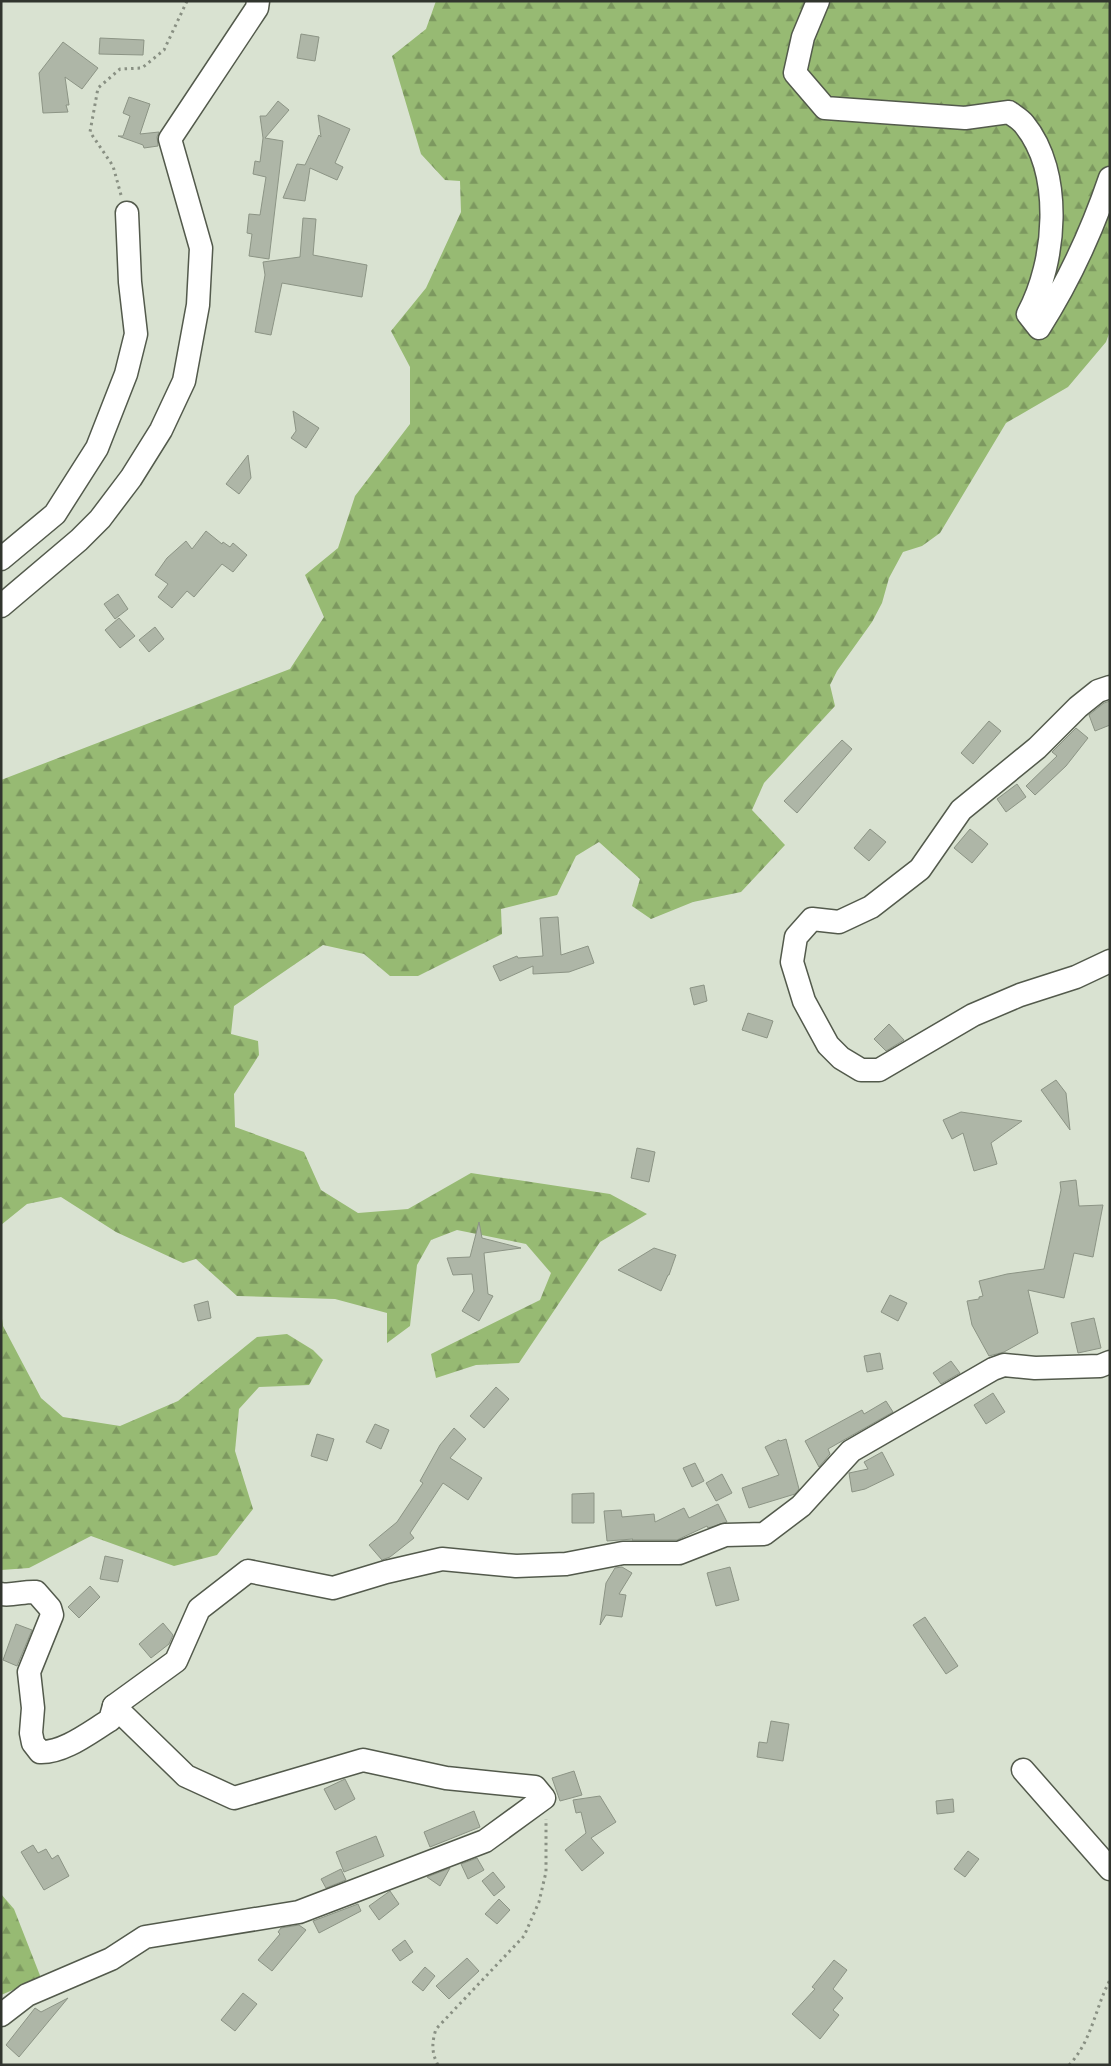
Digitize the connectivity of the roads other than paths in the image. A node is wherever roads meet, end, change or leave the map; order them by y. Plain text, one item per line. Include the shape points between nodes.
1 (258, 1) edge
2 (818, 1) edge
3 (1110, 178) edge
4 (126, 213) road end
5 (1, 559) edge
6 (1, 606) edge
7 (1110, 686) edge
8 (1110, 961) edge
9 (1110, 1362) edge
10 (1, 1594) edge
11 (114, 1706) junction
12 (1023, 1770) dead end
13 (1110, 1869) edge
14 (1, 2015) edge

1 - 6 street via 257,8 170,139 201,248 198,305 184,381 161,430 132,478 100,519
2 - 3 street via 803,37 795,74 825,108 965,118 1009,112 1023,123 1049,176 1053,215 1042,279 1028,314 1039,328 1060,296 1091,230
4 - 5 street via 136,334 126,374 97,448 54,514
7 - 8 street via 1078,707 1038,748 961,810 920,870 871,908 839,922 812,919 796,937 792,962 804,1001 828,1045 841,1058 861,1070 879,1070 973,1015
9 - 11 street via 1100,1366 1035,1368 1004,1365 993,1369 851,1451 801,1506 764,1534 725,1535 679,1553 623,1553 566,1564 516,1566 442,1559 333,1588 248,1571 199,1609 176,1661
10 - 11 street via 36,1592 50,1608 52,1616 29,1672 33,1708 31,1733 40,1752 51,1752 110,1720
11 - 14 street via 186,1776 234,1798 362,1760 446,1778 535,1787 544,1798 485,1841 299,1912 145,1938 111,1959 27,1995
12 - 13 street

